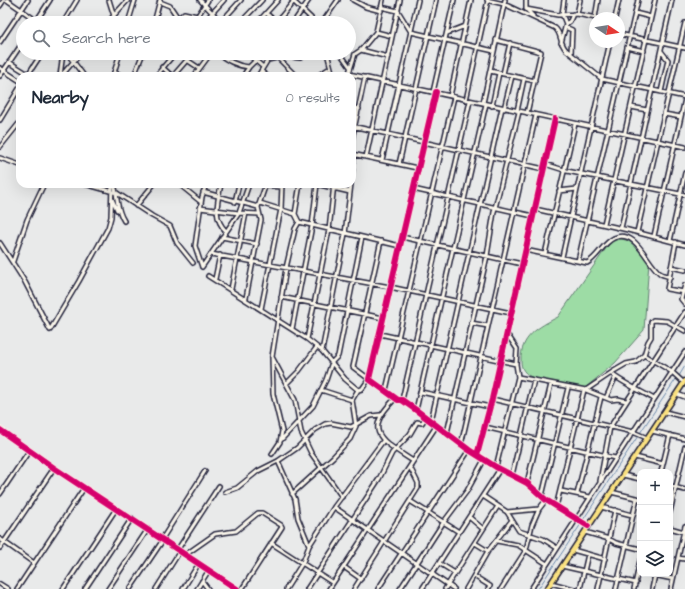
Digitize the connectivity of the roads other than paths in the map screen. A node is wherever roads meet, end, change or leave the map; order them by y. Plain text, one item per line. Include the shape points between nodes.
1 (5, 0) edge
2 (28, 0) edge
3 (50, 0) edge
4 (77, 0) edge
5 (109, 0) edge
6 (128, 0) edge
7 (135, 0) edge
8 (200, 0) edge
9 (208, 0) edge
10 (224, 0) edge
11 (241, 0) edge
12 (262, 0) edge
13 (278, 0) edge
14 (309, 0) edge
15 (338, 0) edge
16 (355, 0) edge
17 (383, 0) edge
18 (400, 0) edge
19 (418, 0) edge
20 (436, 0) edge
21 (454, 0) edge
22 (471, 0) edge
23 (488, 0) edge
24 (526, 0) edge
25 (564, 0) edge
26 (580, 0) edge
27 (598, 0) edge
28 (619, 0) edge
29 (638, 0) edge
30 (655, 0) edge
31 (672, 0) edge
32 (160, 1) edge
33 (293, 1) edge
34 (505, 2) edge
35 (205, 5) junction
36 (0, 6) edge
37 (302, 9) junction
38 (381, 9) junction
39 (526, 9) junction
40 (21, 10) junction
41 (398, 11) junction
42 (596, 12) edge
43 (616, 12) edge
44 (213, 13) junction
45 (266, 13) junction
46 (635, 13) junction
47 (562, 14) junction
48 (575, 14) junction
49 (17, 16) edge
50 (29, 16) edge
51 (41, 16) edge
52 (67, 16) edge
53 (114, 16) joint
54 (130, 16) edge
55 (156, 16) edge
56 (177, 16) edge
57 (180, 16) edge
58 (197, 16) joint
59 (210, 16) edge
60 (215, 16) edge
61 (227, 16) edge
62 (247, 16) edge
63 (263, 16) edge
64 (269, 16) edge
65 (281, 16) edge
66 (298, 16) edge
67 (311, 16) edge
68 (327, 16) edge
69 (16, 17) edge
70 (589, 17) edge
71 (652, 17) junction
72 (536, 18) junction
73 (685, 23) edge
74 (465, 26) junction
75 (565, 26) junction
76 (376, 32) junction
77 (411, 32) junction
78 (446, 33) junction
79 (625, 35) edge
80 (2, 36) edge
81 (392, 36) junction
82 (427, 36) junction
83 (629, 36) junction
84 (445, 39) junction
85 (496, 40) junction
86 (647, 41) junction
87 (0, 42) edge
88 (510, 43) junction
89 (663, 43) junction
90 (461, 44) junction
91 (561, 44) junction
92 (680, 47) junction
93 (478, 48) junction
94 (609, 48) edge
95 (627, 48) junction
96 (685, 48) edge
97 (362, 50) junction
98 (494, 51) junction
99 (644, 51) junction
100 (661, 51) junction
101 (16, 53) edge
102 (356, 53) edge
103 (571, 54) junction
104 (388, 57) junction
105 (37, 60) edge
106 (61, 60) edge
107 (118, 60) edge
108 (140, 60) edge
109 (168, 60) edge
110 (188, 60) joint
111 (205, 60) edge
112 (229, 60) edge
113 (268, 60) edge
114 (280, 60) edge
115 (328, 60) edge
116 (345, 60) edge
117 (353, 60) edge
118 (74, 61) joint
119 (255, 61) joint
120 (10, 62) junction
121 (162, 67) junction
122 (249, 67) junction
123 (264, 67) junction
124 (350, 67) junction
125 (0, 68) edge
126 (199, 68) junction
127 (330, 68) junction
128 (4, 70) junction
129 (261, 71) edge
130 (490, 71) junction
131 (23, 72) edge
132 (29, 72) edge
133 (60, 72) edge
134 (64, 72) edge
135 (81, 72) edge
136 (114, 72) edge
137 (136, 72) edge
138 (159, 72) edge
139 (168, 72) edge
140 (177, 72) edge
141 (196, 72) edge
142 (246, 72) edge
143 (292, 72) edge
144 (324, 72) edge
145 (332, 72) edge
146 (349, 72) edge
147 (501, 74) junction
148 (0, 76) edge
149 (356, 76) edge
150 (512, 76) junction
151 (365, 77) junction
152 (16, 78) edge
153 (524, 78) junction
154 (602, 79) junction
155 (383, 81) junction
156 (535, 81) junction
157 (619, 82) junction
158 (400, 85) junction
159 (636, 86) junction
160 (416, 88) junction
161 (652, 90) junction
162 (434, 92) junction
163 (661, 92) junction
164 (16, 94) edge
165 (669, 94) junction
166 (452, 96) junction
167 (685, 98) edge
168 (468, 100) junction
169 (484, 104) junction
170 (492, 106) junction
171 (631, 107) junction
172 (503, 108) junction
173 (358, 109) joint
174 (647, 110) junction
175 (518, 111) junction
176 (527, 113) junction
177 (664, 114) junction
178 (536, 115) junction
179 (356, 116) edge
180 (681, 117) junction
181 (555, 119) junction
182 (0, 120) edge
183 (575, 124) junction
184 (16, 127) edge
185 (591, 127) junction
186 (356, 128) edge
187 (372, 131) junction
188 (608, 131) junction
189 (388, 134) junction
190 (624, 135) junction
191 (405, 138) junction
192 (641, 138) junction
193 (424, 142) junction
194 (658, 142) junction
195 (675, 145) junction
196 (0, 146) edge
197 (441, 146) junction
198 (685, 147) edge
199 (458, 150) junction
200 (356, 154) edge
201 (475, 154) junction
202 (366, 156) junction
203 (492, 157) junction
204 (0, 158) edge
205 (382, 160) junction
206 (508, 161) junction
207 (16, 164) edge
208 (399, 164) junction
209 (524, 164) junction
210 (545, 164) junction
211 (417, 168) junction
212 (544, 169) junction
213 (564, 170) junction
214 (581, 172) junction
215 (685, 173) edge
216 (598, 176) junction
217 (615, 180) junction
218 (630, 184) junction
219 (647, 187) junction
220 (42, 188) edge
221 (102, 188) edge
222 (115, 188) edge
223 (151, 188) edge
224 (184, 188) edge
225 (204, 188) edge
226 (220, 188) edge
227 (237, 188) edge
228 (248, 188) edge
229 (264, 188) edge
230 (282, 188) edge
231 (299, 188) edge
232 (317, 188) edge
233 (334, 188) edge
234 (339, 188) edge
235 (350, 188) edge
236 (413, 189) junction
237 (577, 189) junction
238 (110, 190) junction
239 (559, 191) junction
240 (663, 191) junction
241 (117, 192) junction
242 (203, 192) junction
243 (350, 192) junction
244 (431, 193) junction
245 (680, 194) junction
246 (685, 195) edge
247 (112, 197) junction
248 (447, 197) junction
249 (219, 198) junction
250 (465, 200) junction
251 (201, 202) junction
252 (235, 202) junction
253 (242, 203) junction
254 (481, 204) junction
255 (259, 205) junction
256 (136, 206) junction
257 (200, 208) junction
258 (497, 208) junction
259 (281, 209) junction
260 (535, 209) junction
261 (217, 210) junction
262 (514, 212) junction
263 (119, 213) junction
264 (238, 213) junction
265 (246, 213) junction
266 (554, 213) junction
267 (259, 214) junction
268 (295, 214) junction
269 (533, 216) junction
270 (571, 217) junction
271 (588, 220) junction
272 (124, 221) dead end
273 (298, 222) junction
274 (604, 224) junction
275 (312, 226) junction
276 (621, 228) junction
277 (329, 230) junction
278 (226, 231) junction
279 (637, 232) junction
280 (345, 234) junction
281 (654, 236) junction
282 (222, 237) junction
283 (362, 237) junction
284 (402, 237) junction
285 (240, 241) junction
286 (381, 241) junction
287 (670, 241) junction
288 (420, 242) junction
289 (676, 242) junction
290 (0, 244) edge
291 (257, 244) junction
292 (436, 245) junction
293 (685, 245) edge
294 (400, 246) junction
295 (453, 249) junction
296 (525, 250) junction
297 (470, 253) junction
298 (211, 254) junction
299 (545, 254) junction
300 (220, 255) junction
301 (487, 256) junction
302 (562, 257) junction
303 (237, 258) junction
304 (503, 260) junction
305 (13, 261) junction
306 (253, 261) junction
307 (578, 261) junction
308 (193, 263) dead end
309 (270, 264) junction
310 (522, 264) junction
311 (671, 267) junction
312 (286, 268) junction
313 (304, 270) junction
314 (685, 270) edge
315 (320, 274) junction
316 (208, 276) dead end
317 (337, 277) junction
318 (670, 277) junction
319 (215, 279) junction
320 (354, 280) junction
321 (371, 284) junction
322 (685, 285) edge
323 (390, 287) junction
324 (231, 289) junction
325 (408, 291) junction
326 (684, 292) junction
327 (425, 295) junction
328 (281, 297) junction
329 (246, 298) junction
330 (442, 298) junction
331 (298, 301) junction
332 (458, 302) junction
333 (315, 304) junction
334 (685, 304) edge
335 (475, 306) junction
336 (331, 307) junction
337 (261, 309) junction
338 (492, 309) junction
339 (347, 310) junction
340 (685, 312) edge
341 (511, 313) junction
342 (364, 314) junction
343 (383, 318) junction
344 (277, 320) junction
345 (472, 323) junction
346 (488, 326) junction
347 (676, 326) junction
348 (292, 329) junction
349 (685, 331) edge
350 (380, 334) junction
351 (506, 334) junction
352 (398, 337) junction
353 (307, 339) junction
354 (415, 341) junction
355 (431, 344) junction
356 (317, 347) junction
357 (448, 348) junction
358 (322, 351) junction
359 (465, 352) junction
360 (685, 352) edge
361 (644, 355) junction
362 (272, 356) junction
363 (481, 356) junction
364 (501, 360) junction
365 (653, 361) junction
366 (332, 362) junction
367 (516, 364) junction
368 (672, 372) junction
369 (611, 373) junction
370 (518, 377) junction
371 (615, 378) junction
372 (369, 379) junction
373 (534, 380) junction
374 (685, 382) edge
375 (287, 383) junction
376 (550, 384) junction
377 (568, 388) junction
378 (635, 388) junction
379 (321, 390) junction
380 (358, 390) junction
381 (386, 390) junction
382 (585, 390) junction
383 (421, 392) junction
384 (677, 394) junction
385 (438, 395) junction
386 (601, 397) junction
387 (685, 397) edge
388 (396, 398) junction
389 (492, 398) junction
390 (606, 398) junction
391 (454, 399) junction
392 (654, 399) junction
393 (352, 400) junction
394 (402, 400) junction
395 (626, 401) junction
396 (471, 403) junction
397 (512, 403) junction
398 (490, 407) junction
399 (527, 407) junction
400 (416, 410) junction
401 (545, 412) junction
402 (665, 412) junction
403 (380, 415) junction
404 (561, 416) junction
405 (426, 417) junction
406 (685, 417) edge
407 (577, 420) junction
408 (298, 421) junction
409 (432, 421) junction
410 (594, 424) junction
411 (437, 425) junction
412 (356, 426) junction
413 (610, 427) junction
414 (485, 428) junction
415 (0, 430) edge
416 (652, 431) junction
417 (632, 432) junction
418 (505, 433) junction
419 (447, 434) junction
420 (670, 435) junction
421 (521, 437) junction
422 (647, 438) junction
423 (685, 439) edge
424 (305, 440) junction
425 (383, 441) junction
426 (537, 441) junction
427 (280, 442) junction
428 (555, 444) junction
429 (461, 445) junction
430 (685, 447) edge
431 (571, 448) junction
432 (396, 450) junction
433 (469, 450) junction
434 (30, 451) junction
435 (587, 452) junction
436 (272, 454) dead end
437 (477, 455) junction
438 (604, 456) junction
439 (635, 457) junction
440 (616, 458) junction
441 (484, 460) junction
442 (278, 461) junction
443 (413, 461) junction
444 (663, 464) junction
445 (322, 466) junction
446 (410, 467) junction
447 (496, 467) junction
448 (54, 468) junction
449 (662, 469) edge
450 (500, 470) junction
451 (205, 471) dead end
452 (512, 475) junction
453 (623, 475) junction
454 (637, 478) edge
455 (527, 483) junction
456 (599, 483) junction
457 (219, 486) dead end
458 (673, 487) edge
459 (84, 488) junction
460 (676, 488) junction
461 (685, 490) edge
462 (560, 491) junction
463 (225, 492) dead end
464 (611, 492) junction
465 (0, 494) edge
466 (292, 494) junction
467 (577, 494) junction
468 (483, 496) junction
469 (542, 496) junction
470 (342, 497) junction
471 (590, 497) junction
472 (637, 498) edge
473 (546, 500) junction
474 (410, 501) junction
475 (637, 501) edge
476 (672, 505) edge
477 (498, 506) junction
478 (334, 507) junction
479 (556, 507) junction
480 (601, 507) junction
481 (116, 508) junction
482 (539, 509) junction
483 (615, 510) junction
484 (507, 512) junction
485 (428, 513) junction
486 (632, 515) junction
487 (469, 517) junction
488 (132, 518) junction
489 (576, 518) junction
490 (353, 520) junction
491 (512, 520) junction
492 (443, 522) junction
493 (588, 526) junction
494 (685, 526) edge
495 (483, 529) junction
496 (673, 529) edge
497 (148, 530) junction
498 (368, 530) junction
499 (459, 532) junction
500 (585, 532) junction
501 (684, 532) junction
502 (529, 535) junction
503 (0, 539) edge
504 (609, 539) junction
505 (162, 540) junction
506 (384, 541) junction
507 (497, 541) junction
508 (4, 542) junction
509 (271, 543) junction
510 (475, 543) junction
511 (626, 545) junction
512 (309, 546) junction
513 (637, 547) edge
514 (0, 548) edge
515 (557, 548) junction
516 (179, 550) junction
517 (526, 550) junction
518 (573, 550) junction
519 (488, 551) junction
520 (402, 553) junction
521 (588, 554) junction
522 (185, 555) junction
523 (678, 558) junction
524 (605, 559) junction
525 (685, 559) edge
526 (303, 562) junction
527 (416, 563) junction
528 (439, 563) junction
529 (34, 564) junction
530 (547, 564) junction
531 (562, 566) junction
532 (344, 567) junction
533 (196, 568) dead end
534 (209, 570) junction
535 (584, 572) junction
536 (318, 573) junction
537 (455, 573) junction
538 (432, 574) junction
539 (474, 576) junction
540 (601, 576) junction
541 (638, 577) edge
542 (655, 577) edge
543 (664, 577) edge
544 (361, 579) junction
545 (673, 579) junction
546 (618, 580) junction
547 (202, 581) junction
548 (333, 583) junction
549 (551, 583) junction
550 (636, 583) junction
551 (0, 584) edge
552 (448, 585) junction
553 (331, 588) edge
554 (8, 589) edge
555 (17, 589) edge
556 (63, 589) edge
557 (86, 589) edge
558 (108, 589) edge
559 (130, 589) edge
560 (156, 589) edge
561 (183, 589) edge
562 (197, 589) edge
563 (208, 589) edge
564 (237, 589) edge
565 (242, 589) edge
566 (286, 589) edge
567 (307, 589) edge
568 (354, 589) edge
569 (378, 589) edge
570 (400, 589) edge
571 (422, 589) edge
572 (446, 589) edge
573 (454, 589) edge
574 (466, 589) edge
575 (488, 589) edge
576 (501, 589) edge
577 (531, 589) edge
578 (547, 589) edge
579 (574, 589) edge
580 (580, 589) edge
581 (598, 589) edge
582 (616, 589) edge
583 (634, 589) edge
584 (652, 589) edge
585 (671, 589) edge

1 - 36 street
1 - 40 street
2 - 40 street
3 - 51 street
4 - 52 street
5 - 53 street
6 - 53 street
7 - 54 street
8 - 35 street
9 - 35 street
10 - 44 street
11 - 61 street
12 - 62 street
13 - 45 street
14 - 37 street
15 - 68 street
16 - 38 street via 366,7
17 - 38 street
18 - 41 street
19 - 77 street
20 - 82 street
21 - 78 street
22 - 74 street
23 - 34 street
23 - 93 street
24 - 39 street
25 - 47 street
26 - 48 street
27 - 42 street
28 - 43 street
29 - 46 street
30 - 71 street
31 - 89 street
32 - 55 street
32 - 56 street via 170,6
33 - 37 street
33 - 65 street
34 - 72 street
34 - 85 street
35 - 44 street
35 - 58 street
37 - 66 street
37 - 67 street
38 - 41 street
38 - 76 street
39 - 47 street
39 - 72 street
40 - 49 street
40 - 50 street
41 - 77 street
41 - 81 street
44 - 59 street
44 - 60 street
45 - 63 street
45 - 64 street
46 - 71 street
46 - 83 street
47 - 48 street
47 - 75 street
48 - 70 street
48 - 75 street
57 - 58 street via 184,13
69 - 80 street
71 - 86 street
72 - 91 street via 557,29
73 - 92 street
74 - 78 street
74 - 90 street
75 - 91 street
75 - 103 street via 572,30
76 - 81 street
76 - 97 street
77 - 82 street
77 - 158 street
78 - 84 street
79 - 83 street
80 - 87 street
81 - 104 street
82 - 84 street
82 - 160 street
83 - 86 street
83 - 95 street
84 - 90 street
84 - 162 street
85 - 88 street
85 - 98 street
86 - 89 street
86 - 99 street
88 - 147 street
88 - 156 street via 541,52
89 - 92 street
89 - 100 street
90 - 93 street
90 - 166 street
91 - 103 street
92 - 96 street
92 - 165 street
93 - 98 street
93 - 168 street
94 - 154 street
95 - 99 street
95 - 157 street
97 - 102 street
97 - 104 street
98 - 130 street
99 - 159 street
100 - 161 street
100 - 163 street via 668,60
101 - 120 street
103 - 154 street
104 - 155 street
105 - 132 street
106 - 133 street
107 - 136 street
108 - 137 street
109 - 121 street
110 - 126 street
110 - 140 street
111 - 126 street
112 - 122 street via 237,65
113 - 123 street
114 - 143 street
115 - 127 street
116 - 124 street
117 - 124 street
118 - 134 street
118 - 135 street
119 - 122 street
119 - 123 street
120 - 128 street
120 - 131 street
121 - 138 street
121 - 139 street
122 - 142 street
123 - 129 street
124 - 146 street
125 - 128 street
126 - 141 street
127 - 144 street
127 - 145 street
128 - 148 street
128 - 152 street
130 - 147 street
130 - 169 street
147 - 150 street
147 - 170 street
149 - 151 street
150 - 153 street
150 - 172 street
151 - 155 street
151 - 173 street
153 - 156 street
153 - 175 street
154 - 157 street
154 - 185 street
155 - 158 street
155 - 187 street
156 - 176 street
157 - 159 street
157 - 188 street
158 - 160 street
158 - 189 street
159 - 161 street
159 - 171 street
160 - 162 street
160 - 191 street
161 - 163 street
161 - 174 street
162 - 166 street
162 - 193 street
163 - 165 street
164 - 182 street
165 - 167 street
165 - 177 street
166 - 168 street
166 - 197 street
167 - 180 street
168 - 169 street
168 - 199 street
169 - 170 street
169 - 201 street
170 - 172 street
171 - 174 street
171 - 190 street
172 - 175 street
172 - 203 street
173 - 179 street
174 - 192 street
175 - 176 street
175 - 206 street
176 - 178 street
177 - 180 street
177 - 194 street
178 - 181 street
178 - 209 street
180 - 195 street
181 - 183 street
181 - 210 street
183 - 185 street
183 - 213 street
184 - 196 street
185 - 188 street
185 - 214 street
186 - 187 street
187 - 189 street
187 - 202 street
188 - 190 street
188 - 216 street
189 - 191 street
189 - 205 street
190 - 192 street
190 - 217 street
191 - 193 street
191 - 208 street
192 - 194 street
192 - 218 street
193 - 197 street
193 - 211 street
194 - 195 street
194 - 219 street
195 - 198 street
195 - 240 street
197 - 199 street
197 - 244 street
199 - 201 street
199 - 248 street
200 - 202 street
201 - 203 street
201 - 250 street
202 - 205 street
203 - 206 street
203 - 254 street
204 - 207 street
205 - 208 street
206 - 209 street
206 - 258 street
208 - 211 street
209 - 212 street
209 - 262 street
210 - 212 street
210 - 213 street
211 - 236 street
212 - 260 street
213 - 214 street
213 - 239 street
214 - 216 street
214 - 237 street
215 - 245 street
216 - 217 street
216 - 271 street
217 - 218 street
217 - 274 street
218 - 219 street
218 - 276 street
219 - 240 street
219 - 279 street
220 - 305 street via 29,213
221 - 238 street
222 - 241 street
223 - 256 street
224 - 251 street
225 - 242 street
226 - 249 street
227 - 252 street
228 - 253 street
229 - 255 street
230 - 259 street
231 - 268 street
232 - 275 street
233 - 277 street
234 - 243 street
235 - 243 street
236 - 244 street
236 - 284 street
237 - 239 street
237 - 270 street
238 - 241 street
238 - 247 street
239 - 266 street
240 - 245 street
240 - 281 street
241 - 256 street
241 - 263 street
242 - 249 street
242 - 251 street
243 - 280 street
244 - 248 street
244 - 288 street
245 - 246 street
245 - 287 street
247 - 263 street
247 - 305 street via 108,228 50,330
248 - 250 street
248 - 292 street
249 - 252 street
249 - 261 street
250 - 254 street
250 - 295 street
251 - 257 street
252 - 253 street
253 - 255 street
253 - 264 street
254 - 258 street
254 - 297 street
255 - 259 street
255 - 267 street
256 - 308 street via 170,226 177,242
257 - 261 street
257 - 298 street via 195,246 202,267
258 - 262 street
258 - 301 street
259 - 268 street
259 - 309 street
260 - 266 street
260 - 269 street
261 - 264 street
261 - 278 street via 218,222
262 - 269 street
262 - 304 street
263 - 272 street
264 - 265 street
264 - 278 street
265 - 267 street
265 - 285 street
266 - 270 street
266 - 299 street
267 - 291 street via 261,220
268 - 273 street
269 - 296 street
270 - 271 street
270 - 302 street
271 - 274 street
271 - 307 street
273 - 275 street
273 - 312 street via 294,229
274 - 276 street
275 - 277 street
275 - 313 street
276 - 279 street
277 - 280 street
277 - 315 street
278 - 282 street
279 - 281 street
280 - 283 street
280 - 317 street
281 - 287 street
282 - 285 street
282 - 298 street
283 - 286 street
283 - 320 street
284 - 288 street
284 - 294 street
285 - 291 street
285 - 303 street
286 - 294 street
286 - 321 street
287 - 289 street
288 - 292 street
288 - 325 street
289 - 293 street
289 - 311 street
290 - 305 street
291 - 306 street
292 - 295 street
292 - 327 street
294 - 323 street
295 - 297 street
295 - 330 street
296 - 299 street
296 - 310 street
297 - 301 street
297 - 332 street
298 - 300 street
299 - 302 street
300 - 303 street
300 - 319 street
301 - 304 street
301 - 335 street
302 - 307 street
303 - 306 street
303 - 324 street
304 - 310 street
304 - 338 street
306 - 309 street
306 - 329 street
307 - 318 street via 587,263 613,238 625,237 639,246 660,273
309 - 312 street
309 - 337 street
310 - 341 street
311 - 314 street
311 - 318 street
312 - 313 street
312 - 328 street
313 - 315 street
313 - 331 street
315 - 317 street
315 - 333 street
316 - 319 street
317 - 320 street
317 - 336 street
318 - 326 street via 668,289
319 - 324 street
320 - 321 street
320 - 339 street
321 - 323 street
321 - 342 street
322 - 326 street
323 - 325 street
323 - 343 street
324 - 329 street
325 - 327 street
325 - 352 street
326 - 334 street via 681,300
327 - 330 street
327 - 354 street
328 - 331 street
328 - 344 street
329 - 337 street
330 - 332 street
330 - 355 street
331 - 333 street
331 - 348 street
332 - 335 street
332 - 357 street
333 - 336 street
333 - 353 street
335 - 338 street
335 - 345 street
336 - 339 street
336 - 358 street
337 - 344 street
338 - 341 street
338 - 346 street
339 - 342 street
339 - 366 street via 338,356
340 - 347 street
341 - 351 street
342 - 343 street
342 - 372 street via 353,368
343 - 350 street
344 - 348 street
344 - 362 street
345 - 346 street
345 - 359 street
346 - 363 street
347 - 349 street
347 - 361 street via 664,320 652,321 651,337
347 - 365 street
348 - 353 street
350 - 352 street
350 - 372 street
351 - 364 street
351 - 367 street via 517,349
352 - 354 street
352 - 381 street
353 - 356 street
354 - 355 street
354 - 394 street
355 - 357 street
355 - 383 street
356 - 358 street
356 - 375 street
357 - 359 street
357 - 385 street
358 - 366 street
359 - 363 street
359 - 391 street
360 - 368 street
361 - 365 street
361 - 369 street via 636,362 626,364
362 - 375 street
362 - 427 street via 272,387 282,428
363 - 364 street
363 - 396 street
364 - 367 street
364 - 389 street
365 - 368 street
365 - 378 street
366 - 379 street
366 - 380 street
367 - 370 street
368 - 374 street
368 - 392 street
369 - 371 street
369 - 382 street
370 - 373 street
370 - 397 street
371 - 378 street
371 - 390 street
372 - 380 street via 362,389
372 - 381 street
373 - 376 street
373 - 399 street
374 - 384 main road
375 - 408 street via 297,407
376 - 377 street
376 - 401 street
377 - 382 street
377 - 404 street
378 - 392 street
378 - 395 street
379 - 393 street
379 - 408 street via 313,406
380 - 393 street
381 - 388 street
382 - 386 street
382 - 407 street
383 - 385 street
383 - 400 street
384 - 387 street
384 - 402 main road
385 - 391 street
385 - 409 street
386 - 390 street
386 - 410 street
388 - 394 street
388 - 403 street
389 - 397 street
389 - 398 street
390 - 395 street
391 - 396 street
391 - 419 street
392 - 417 street
393 - 412 street
394 - 400 street
395 - 413 street
396 - 398 street
396 - 429 street
397 - 399 street
397 - 418 street
398 - 414 street
399 - 401 street
399 - 421 street
400 - 405 street
401 - 404 street
401 - 426 street
402 - 406 street
402 - 416 main road
403 - 412 street via 368,418
403 - 425 street via 378,431
404 - 407 street
404 - 428 street
405 - 409 street
405 - 432 street via 422,423 417,422
407 - 410 street
407 - 431 street
408 - 424 street
408 - 427 street
409 - 411 street
410 - 413 street
410 - 435 street
411 - 419 street
411 - 443 street
412 - 424 street via 349,428 328,423 317,428
412 - 445 street via 350,439
413 - 417 street
413 - 438 street
414 - 418 street
414 - 437 street
415 - 434 street
416 - 420 street
416 - 422 main road
417 - 422 street
417 - 440 street
418 - 421 street
418 - 447 street
419 - 429 street
420 - 423 street
420 - 444 street
421 - 426 street
421 - 452 street
422 - 439 main road
424 - 442 street
424 - 445 street
425 - 432 street
425 - 470 street
426 - 428 street
426 - 455 street
427 - 436 street
428 - 431 street
428 - 469 street
429 - 433 street
430 - 460 street
431 - 435 street
431 - 462 street
432 - 443 street
432 - 490 street
433 - 437 street
433 - 485 street
434 - 448 street
434 - 465 street
435 - 438 street
435 - 467 street
437 - 441 street
438 - 440 street
438 - 456 street
439 - 444 street
439 - 453 main road
440 - 456 street
441 - 447 street
441 - 492 street via 467,491
442 - 463 street via 258,471 237,488
442 - 466 street
443 - 446 street
444 - 449 street
445 - 466 street
445 - 470 street
446 - 474 street via 419,485
446 - 498 street
447 - 450 street
448 - 459 street
448 - 508 street
450 - 452 street
450 - 468 street
451 - 505 street
452 - 455 street
453 - 454 street
453 - 464 main road
455 - 469 street
456 - 471 street
457 - 516 street
458 - 460 street
459 - 481 street
459 - 529 street
460 - 461 street
460 - 476 street
462 - 467 street
462 - 479 street
464 - 472 street
464 - 480 main road
466 - 512 street
467 - 471 street
468 - 477 street
468 - 487 street
469 - 473 street
470 - 478 street
471 - 489 street
473 - 479 street
473 - 482 street
474 - 485 street
474 - 506 street
475 - 486 street
477 - 484 street
477 - 495 street
478 - 490 street
478 - 512 street
479 - 489 street
480 - 483 street
480 - 493 main road
481 - 488 street
481 - 556 street
482 - 484 street
482 - 502 street
483 - 486 street
483 - 504 street
484 - 491 street
485 - 492 street
485 - 520 street
486 - 511 street
487 - 495 street
487 - 499 street
488 - 497 street
488 - 557 street
489 - 493 street
489 - 515 street
490 - 498 street
490 - 536 street
491 - 502 street via 519,531
491 - 507 street
492 - 499 street
492 - 527 street
493 - 500 main road
494 - 501 street
495 - 510 street
496 - 501 street
497 - 505 street
497 - 558 street
498 - 506 street
498 - 532 street
499 - 528 street
500 - 504 street
500 - 518 main road
501 - 523 street
502 - 515 street via 543,539
502 - 517 street
503 - 508 street
504 - 511 street
504 - 524 street
505 - 516 street
505 - 559 street
506 - 520 street
506 - 544 street
507 - 517 street via 518,545
507 - 519 street
508 - 514 street
508 - 529 street
509 - 522 street via 282,526 258,513 233,532 215,534
509 - 526 street
509 - 565 street
510 - 519 street
510 - 537 street
511 - 513 street
511 - 546 street
512 - 526 street
515 - 530 street
516 - 522 street
516 - 560 street
517 - 530 street
517 - 576 street
518 - 521 street
518 - 531 main road
519 - 539 street
520 - 527 street
520 - 569 street
521 - 524 street
521 - 535 street
522 - 534 street
523 - 525 street
523 - 545 street
524 - 540 street
526 - 536 street
526 - 566 street
527 - 538 street
527 - 570 street
528 - 537 street
528 - 538 street
529 - 555 street
530 - 577 street
531 - 535 street
531 - 549 main road
532 - 544 street
532 - 548 street
533 - 561 street
534 - 547 street
534 - 564 street
535 - 540 street
535 - 580 street
536 - 548 street
536 - 567 street
537 - 552 street
538 - 552 street
538 - 571 street
539 - 574 street
539 - 575 street via 490,586
540 - 546 street
540 - 581 street
541 - 550 street
542 - 584 street
543 - 545 street
544 - 568 street
545 - 585 street
546 - 550 street
546 - 582 street
547 - 562 street
547 - 563 street
548 - 553 street
549 - 578 main road
549 - 579 street
550 - 583 street
551 - 554 street
552 - 572 street
552 - 573 street

